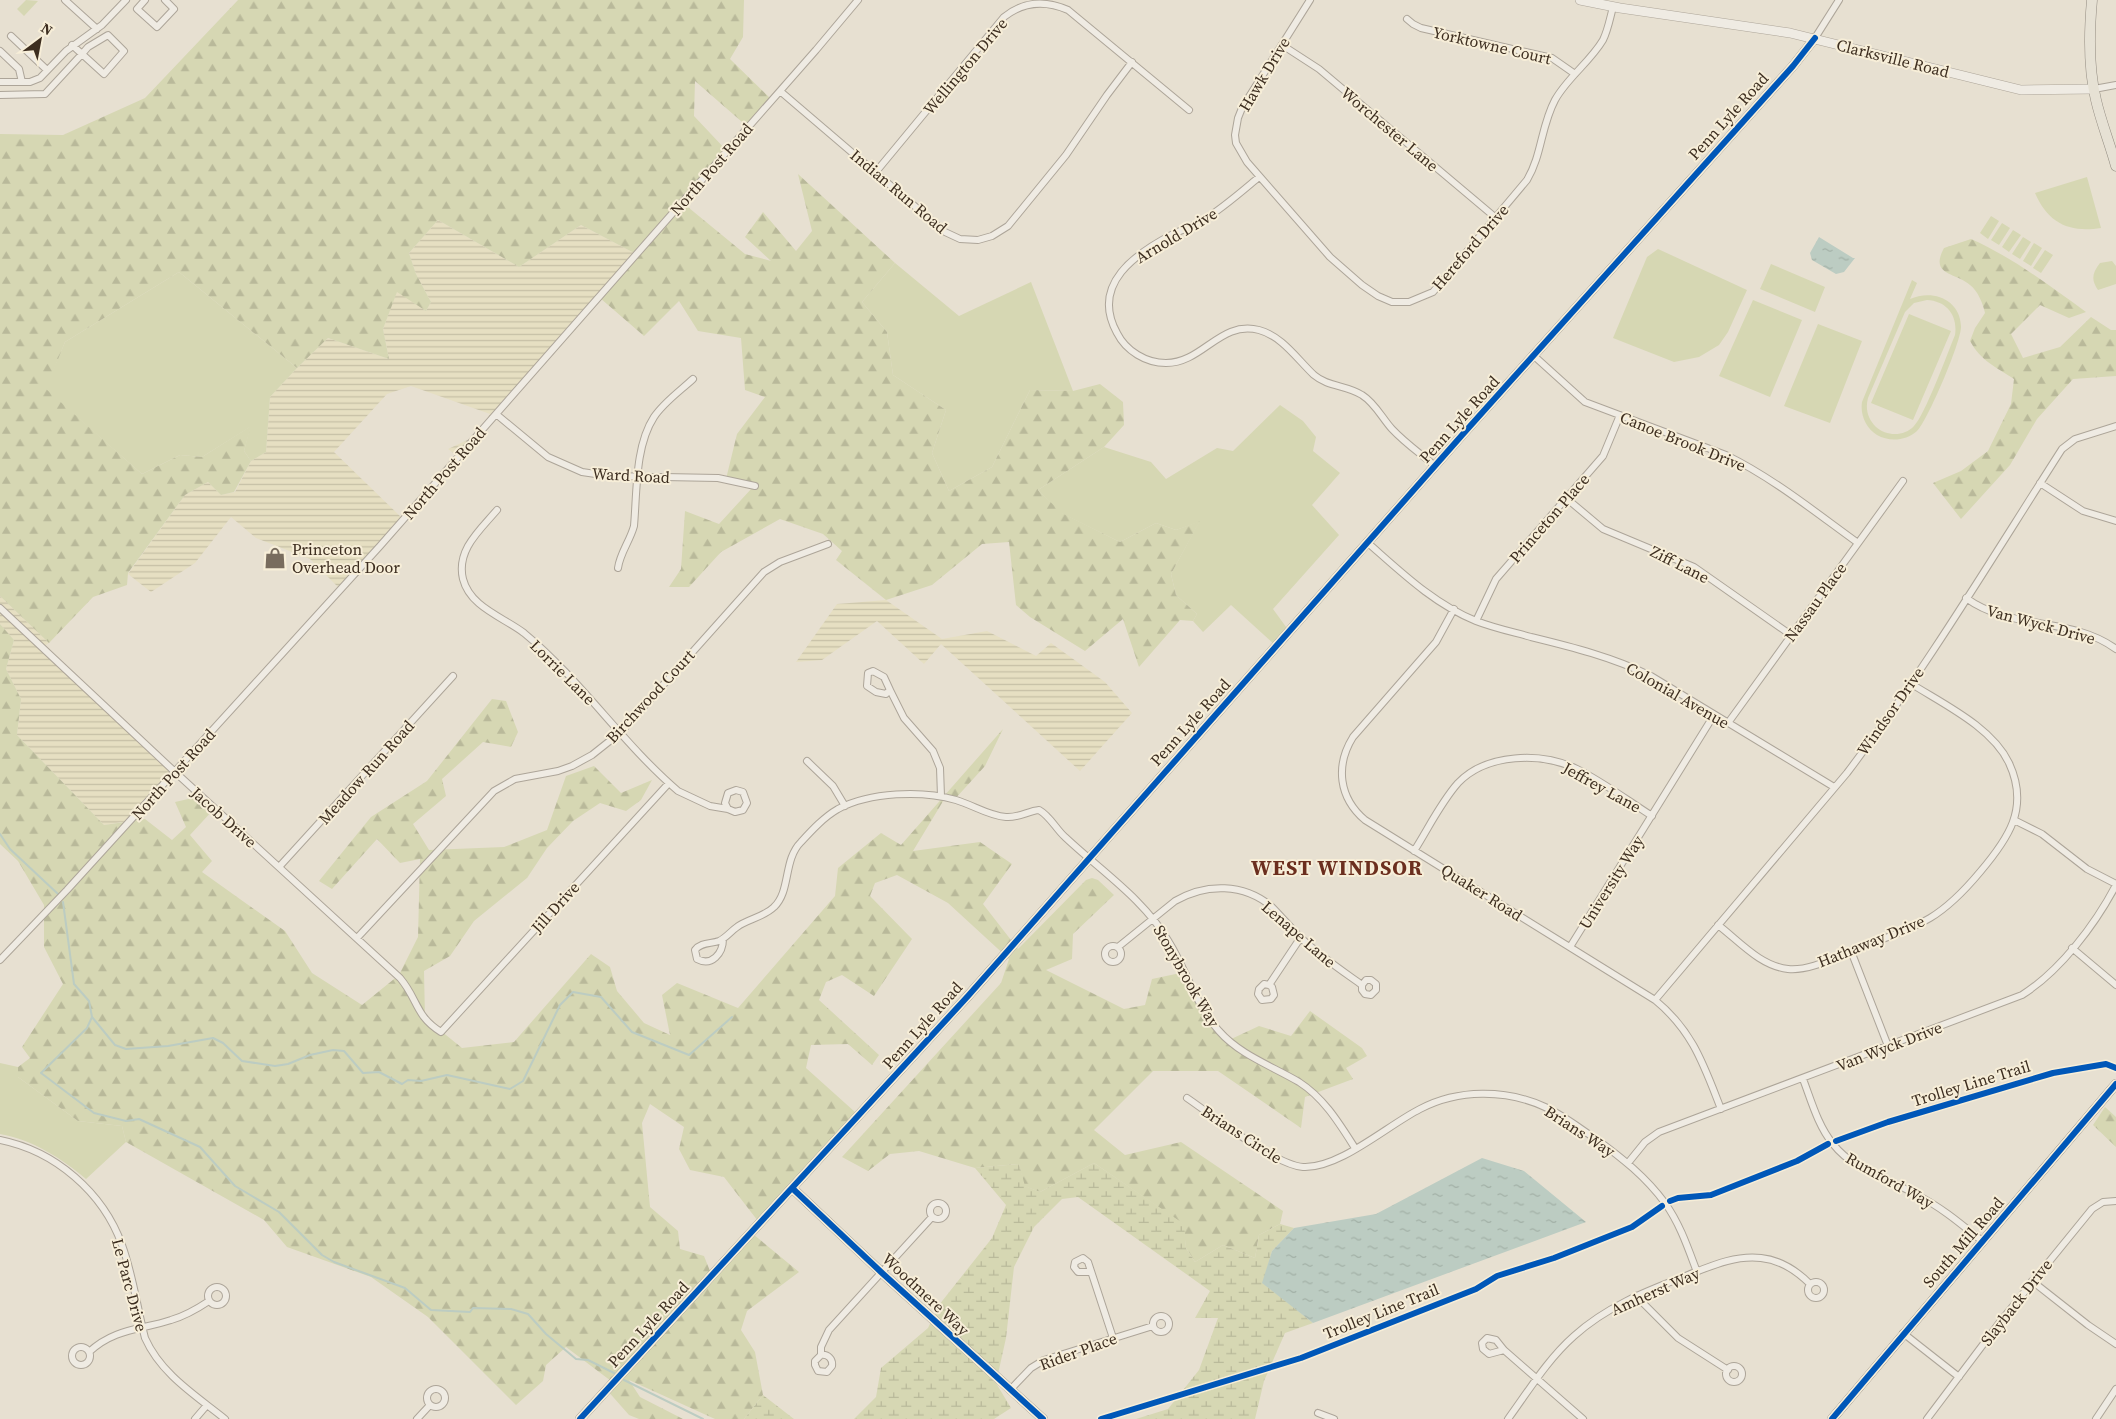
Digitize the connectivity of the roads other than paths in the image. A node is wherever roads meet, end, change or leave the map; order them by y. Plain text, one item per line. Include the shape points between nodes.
1 (66, 0) edge
2 (127, 0) edge
3 (146, 0) edge
4 (165, 0) edge
5 (858, 0) edge
6 (1310, 0) edge
7 (1580, 0) edge
8 (1839, 0) edge
9 (2092, 0) edge
10 (1613, 7) junction
11 (137, 9) junction
12 (1407, 19) dead end
13 (97, 29) junction
14 (11, 36) dead end
15 (1815, 38) junction
16 (72, 45) junction
17 (1282, 45) junction
18 (0, 51) edge
19 (82, 54) junction
20 (1132, 62) junction
21 (47, 70) junction
22 (1575, 74) junction
23 (1, 82) edge
24 (22, 82) junction
25 (2116, 85) edge
26 (2094, 89) junction
27 (780, 91) junction
28 (2, 95) edge
29 (1189, 110) dead end
30 (2116, 166) edge
31 (875, 173) junction
32 (1259, 177) junction
33 (1496, 218) junction
34 (1533, 355) junction
35 (693, 379) dead end
36 (496, 414) junction
37 (1620, 415) junction
38 (2116, 426) edge
39 (1435, 466) junction
40 (639, 476) junction
41 (1902, 481) dead end
42 (2040, 483) junction
43 (754, 486) dead end
44 (1566, 498) junction
45 (497, 510) dead end
46 (2116, 521) edge
47 (1368, 543) junction
48 (1858, 543) junction
49 (828, 544) dead end
50 (618, 568) dead end
51 (1966, 598) junction
52 (0, 608) edge
53 (1454, 610) junction
54 (1476, 621) junction
55 (1792, 635) junction
56 (2116, 649) edge
57 (453, 676) dead end
58 (1910, 683) junction
59 (890, 690) dead end
60 (1714, 715) junction
61 (1728, 723) junction
62 (621, 732) junction
63 (806, 761) dead end
64 (174, 772) junction
65 (669, 783) junction
66 (1834, 787) junction
67 (941, 796) junction
68 (845, 806) junction
69 (728, 809) dead end
70 (1652, 816) junction
71 (2014, 820) junction
72 (1414, 850) junction
73 (1089, 858) junction
74 (279, 867) junction
75 (2116, 885) edge
76 (1153, 919) junction
77 (1718, 925) junction
78 (357, 938) junction
79 (1300, 938) junction
80 (723, 939) junction
81 (1118, 947) dead end
82 (1570, 947) junction
83 (2072, 948) junction
84 (1851, 951) junction
85 (0, 960) edge
86 (1362, 984) dead end
87 (1269, 985) dead end
88 (2116, 985) edge
89 (1655, 1000) junction
90 (441, 1032) joint
91 (1888, 1046) junction
92 (1803, 1079) junction
93 (2116, 1084) edge
94 (1186, 1098) dead end
95 (1721, 1109) junction
96 (0, 1140) edge
97 (1355, 1148) junction
98 (1628, 1163) junction
99 (792, 1188) junction
100 (2116, 1201) edge
101 (932, 1217) dead end
102 (1982, 1241) junction
103 (881, 1272) junction
104 (1091, 1272) dead end
105 (1697, 1272) junction
106 (2032, 1281) junction
107 (1810, 1284) dead end
108 (1636, 1296) junction
109 (209, 1301) dead end
110 (142, 1326) junction
111 (1153, 1326) dead end
112 (1903, 1333) junction
113 (1113, 1338) junction
114 (2116, 1344) edge
115 (1504, 1350) dead end
116 (90, 1352) dead end
117 (821, 1355) dead end
118 (1728, 1370) dead end
119 (1959, 1377) junction
120 (1537, 1379) junction
121 (1010, 1390) junction
122 (2116, 1390) edge
123 (207, 1405) junction
124 (430, 1405) dead end
125 (1318, 1413) dead end
126 (194, 1419) edge
127 (225, 1419) edge
128 (417, 1419) edge
129 (580, 1419) edge
130 (1043, 1419) edge
131 (1334, 1419) edge
132 (1508, 1419) edge
133 (1583, 1419) edge
134 (1832, 1419) edge
135 (1927, 1419) edge
136 (2096, 1419) edge

1 - 13 street
2 - 11 street
2 - 13 street
3 - 11 street
4 - 11 street via 174,9 157,27
5 - 27 street, North Post Road
6 - 17 street, Hawk Drive
7 - 10 street, Clarksville Road
8 - 15 street
9 - 26 main road via 2090,57
10 - 15 street, Clarksville Road
10 - 22 street, Hereford Drive via 1603,39
12 - 22 street, Yorktowne Court via 1422,28 1552,58
13 - 16 street
14 - 21 street
15 - 26 street, Clarksville Road via 2006,87 2034,91
15 - 34 street, Penn Lyle Road
16 - 19 street
16 - 21 street
17 - 32 street, Hawk Drive via 1242,108 1236,126 1236,143
17 - 33 street, Worchester Lane via 1319,69
18 - 24 street via 19,69
19 - 19 street via 108,35 124,51 104,74
19 - 28 street via 45,94
20 - 29 street, Wellington Drive
20 - 31 street, Wellington Drive via 1060,6 1043,2 1018,7 1004,17
20 - 31 street, Indian Run Road via 1060,163 1008,226 992,236 968,240 945,232
21 - 24 street via 35,80
22 - 33 street, Hereford Drive via 1550,112 1533,171
23 - 24 street
23 - 28 street
25 - 26 street, Clarksville Road
26 - 30 main road
27 - 31 street, Indian Run Road
27 - 36 street, North Post Road
32 - 33 street, Hereford Drive via 1330,257 1370,290 1392,302 1409,302 1433,292
32 - 39 street, Arnold Drive via 1212,215 1159,242 1121,271 1112,287 1109,304 1111,321 1118,337 1138,355 1166,363 1192,357 1232,330 1250,328 1268,333 1322,380 1364,396 1392,429
34 - 37 street, Canoe Brook Drive via 1578,397
34 - 39 street, Penn Lyle Road
35 - 40 street via 662,407 649,426 642,446
36 - 40 street, Ward Road via 548,456 570,468 595,475
36 - 64 street, North Post Road
37 - 44 street, Princeton Place via 1603,456
37 - 48 street, Canoe Brook Drive via 1744,464
38 - 42 street, Windsor Drive via 2082,436 2068,444
39 - 47 street, Penn Lyle Road
40 - 43 street, Ward Road via 718,478
40 - 50 street via 632,536 620,557
41 - 48 street, Nassau Place
42 - 46 street via 2083,510
42 - 51 street, Windsor Drive
44 - 54 street, Princeton Place via 1496,579
44 - 55 street, Ziff Lane via 1604,529 1694,567
45 - 62 street, Lorrie Lane via 467,548 462,572 467,588 477,602 538,645
47 - 53 street via 1410,580
47 - 73 street, Penn Lyle Road
48 - 55 street, Nassau Place
49 - 62 street, Birchwood Court via 780,562 760,576
51 - 56 street, Van Wyck Drive via 1997,615 2077,630
51 - 58 street, Windsor Drive
52 - 64 street, Jacob Drive
53 - 54 street, Colonial Avenue
53 - 72 street, Quaker Road via 1429,652 1353,737 1342,764 1344,791 1353,807 1365,820
54 - 60 street, Colonial Avenue via 1614,660 1651,676
55 - 61 street, Nassau Place
57 - 74 street, Meadow Run Road
58 - 66 street, Windsor Drive
58 - 71 street, Hathaway Drive via 1983,730 1999,746 2016,783
59 - 67 street via 904,718 933,751 940,768
60 - 61 street, Colonial Avenue
60 - 70 street, University Way
61 - 66 street, Colonial Avenue
62 - 65 street, Lorrie Lane
62 - 78 street, Birchwood Court via 572,766 515,779 494,791
63 - 68 street via 833,786
64 - 74 street, Jacob Drive
64 - 85 street, North Post Road
65 - 69 street, Lorrie Lane via 700,803
65 - 90 street, Jill Drive
66 - 77 street, Windsor Drive
67 - 68 street via 894,794
67 - 73 street, Stonybrook Way via 1007,818 1039,810
68 - 80 street via 828,816 794,849 781,896 773,908 743,923
70 - 72 street, Jeffrey Lane via 1566,765 1542,759 1498,760 1477,768 1459,782
70 - 82 street, University Way
71 - 75 street via 2042,834 2088,869
71 - 84 street, Hathaway Drive via 2000,848 1952,902 1916,926
72 - 82 street, Quaker Road
73 - 76 street, Stonybrook Way
73 - 99 street, Penn Lyle Road
74 - 78 street, Jacob Drive
75 - 83 street, Van Wyck Drive
76 - 79 street, Lenape Lane via 1185,895 1204,889 1225,888 1243,891 1263,901
76 - 81 street, Lenape Lane
76 - 97 street, Stonybrook Way via 1171,944 1204,1010 1219,1032 1240,1049 1310,1091 1330,1110
77 - 84 street, Hathaway Drive via 1760,959 1787,969 1805,968
77 - 89 street, Windsor Drive
78 - 90 street, Jacob Drive via 400,978 423,1017
79 - 86 street, Lenape Lane
79 - 87 street
80 - 80 street via 716,957 702,962 695,957 697,947
82 - 89 street, Quaker Road
83 - 88 street
83 - 91 street, Van Wyck Drive via 2047,976 2022,995
84 - 91 street
89 - 95 street, Quaker Road via 1676,1019 1693,1042
91 - 92 street, Van Wyck Drive
92 - 95 street, Van Wyck Drive
92 - 102 street, Rumford Way via 1825,1132 1845,1157 1936,1206
93 - 102 street, South Mill Road
94 - 97 street, Brians Circle via 1278,1159 1293,1165 1321,1165
95 - 98 street, Van Wyck Drive via 1659,1132 1645,1142
96 - 110 street, Le Parc Drive via 31,1150 56,1163 99,1203 122,1243
97 - 98 street, Brians Way via 1434,1102 1490,1094 1544,1106
98 - 105 street, Brians Way via 1665,1204 1684,1236
99 - 103 street, Woodmere Way
99 - 129 street, Penn Lyle Road
100 - 106 street, Slayback Drive via 2103,1202 2092,1209
101 - 103 street
102 - 112 street, South Mill Road
103 - 117 street via 834,1323 821,1347
103 - 121 street, Woodmere Way
104 - 113 street
105 - 107 street, Amherst Way via 1730,1260 1762,1258 1792,1268
105 - 108 street, Amherst Way
106 - 114 street
106 - 119 street, Slayback Drive
108 - 118 street via 1678,1338
108 - 120 street, Amherst Way via 1586,1326 1559,1350
109 - 110 street via 184,1316
110 - 116 street via 108,1338
110 - 123 street, Le Parc Drive via 150,1350 161,1366
111 - 113 street, Rider Place
112 - 119 street
112 - 134 street, South Mill Road
113 - 121 street, Rider Place via 1044,1360 1031,1368
115 - 120 street
119 - 135 street, Slayback Drive
120 - 132 street, Amherst Way
120 - 133 street
121 - 130 street, Woodmere Way
122 - 136 street
123 - 126 street
123 - 127 street, Le Parc Drive
124 - 128 street
125 - 131 street

